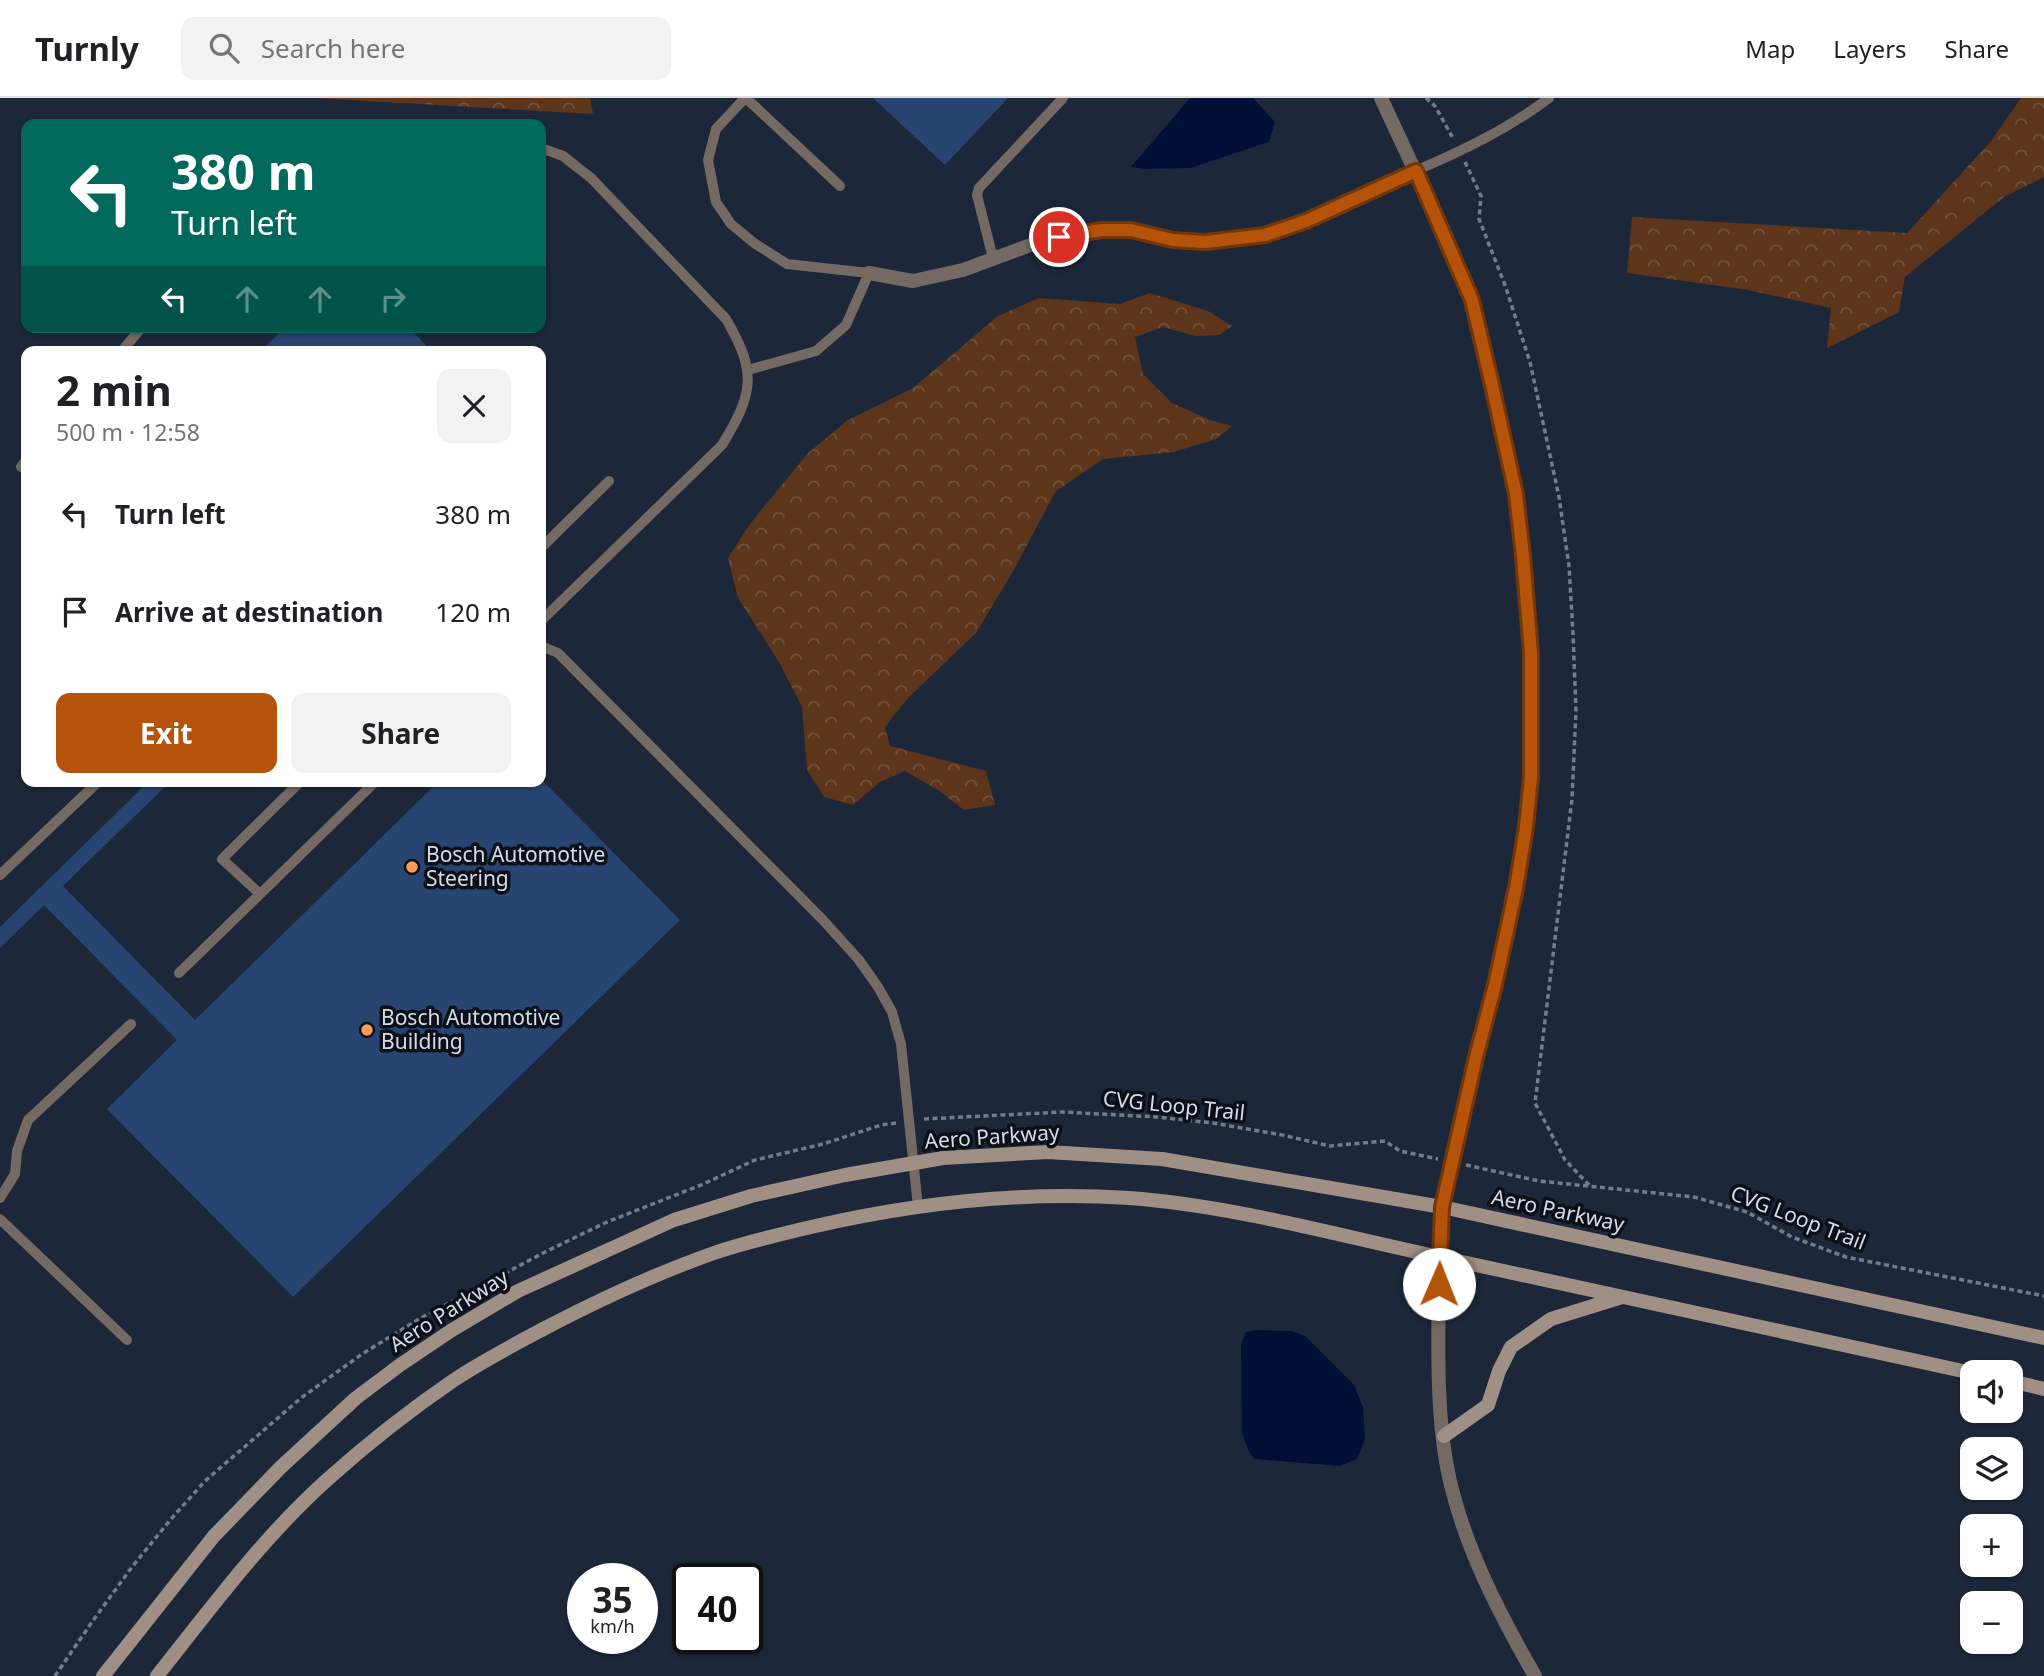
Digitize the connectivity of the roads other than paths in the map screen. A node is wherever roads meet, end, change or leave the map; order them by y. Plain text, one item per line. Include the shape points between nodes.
1 (745, 98) edge
2 (1063, 98) edge
3 (1381, 98) edge
4 (1549, 98) edge
5 (546, 150) edge
6 (1416, 171) junction
7 (840, 186) dead end
8 (993, 258) junction
9 (869, 272) junction
10 (748, 370) junction
11 (609, 481) dead end
12 (546, 543) edge
13 (546, 616) edge
14 (546, 648) edge
15 (90, 787) edge
16 (295, 787) edge
17 (370, 787) edge
18 (0, 875) edge
19 (260, 894) junction
20 (179, 973) dead end
21 (131, 1024) dead end
22 (913, 1164) junction
23 (0, 1198) edge
24 (918, 1206) junction
25 (1442, 1207) junction
26 (0, 1219) edge
27 (1439, 1257) junction
28 (1625, 1296) junction
29 (2044, 1338) edge
30 (127, 1340) dead end
31 (1960, 1370) edge
32 (2023, 1384) edge
33 (2044, 1389) edge
34 (1444, 1436) junction
35 (103, 1676) edge
36 (158, 1676) edge
37 (1535, 1676) edge

1 - 7 lane
1 - 9 lane via 716,129 708,160 716,202 731,224 788,264
2 - 8 lane via 979,188
3 - 6 street
4 - 6 lane via 1524,116
5 - 10 lane via 563,156 591,178 726,318
6 - 8 street via 1265,235 1205,242 1101,230 1044,240
6 - 25 street via 1472,300 1499,412 1516,494 1531,653 1531,776 1522,852
8 - 9 street via 913,281
9 - 10 lane via 846,325 816,352
10 - 13 lane via 738,418 722,445
11 - 12 lane
14 - 22 lane via 558,653 859,960 892,1013 901,1044
15 - 18 lane
16 - 19 lane via 222,859
17 - 19 lane
19 - 20 lane
21 - 23 lane via 28,1120 15,1174
22 - 24 lane
22 - 25 main road, Aero Parkway via 1048,1152 1162,1159
22 - 35 main road, Aero Parkway via 751,1196 674,1220 519,1291 452,1330 356,1398 281,1467 214,1536
24 - 27 main road via 1050,1197 1125,1198 1264,1217
24 - 36 main road via 717,1252 658,1274 599,1300 457,1378 326,1481 257,1550
25 - 27 street
25 - 29 main road, Aero Parkway
26 - 30 lane
27 - 28 main road
27 - 34 street via 1439,1387
28 - 31 main road
28 - 34 main road via 1551,1319 1511,1347 1488,1405
32 - 33 main road
34 - 37 street via 1450,1480 1475,1556

